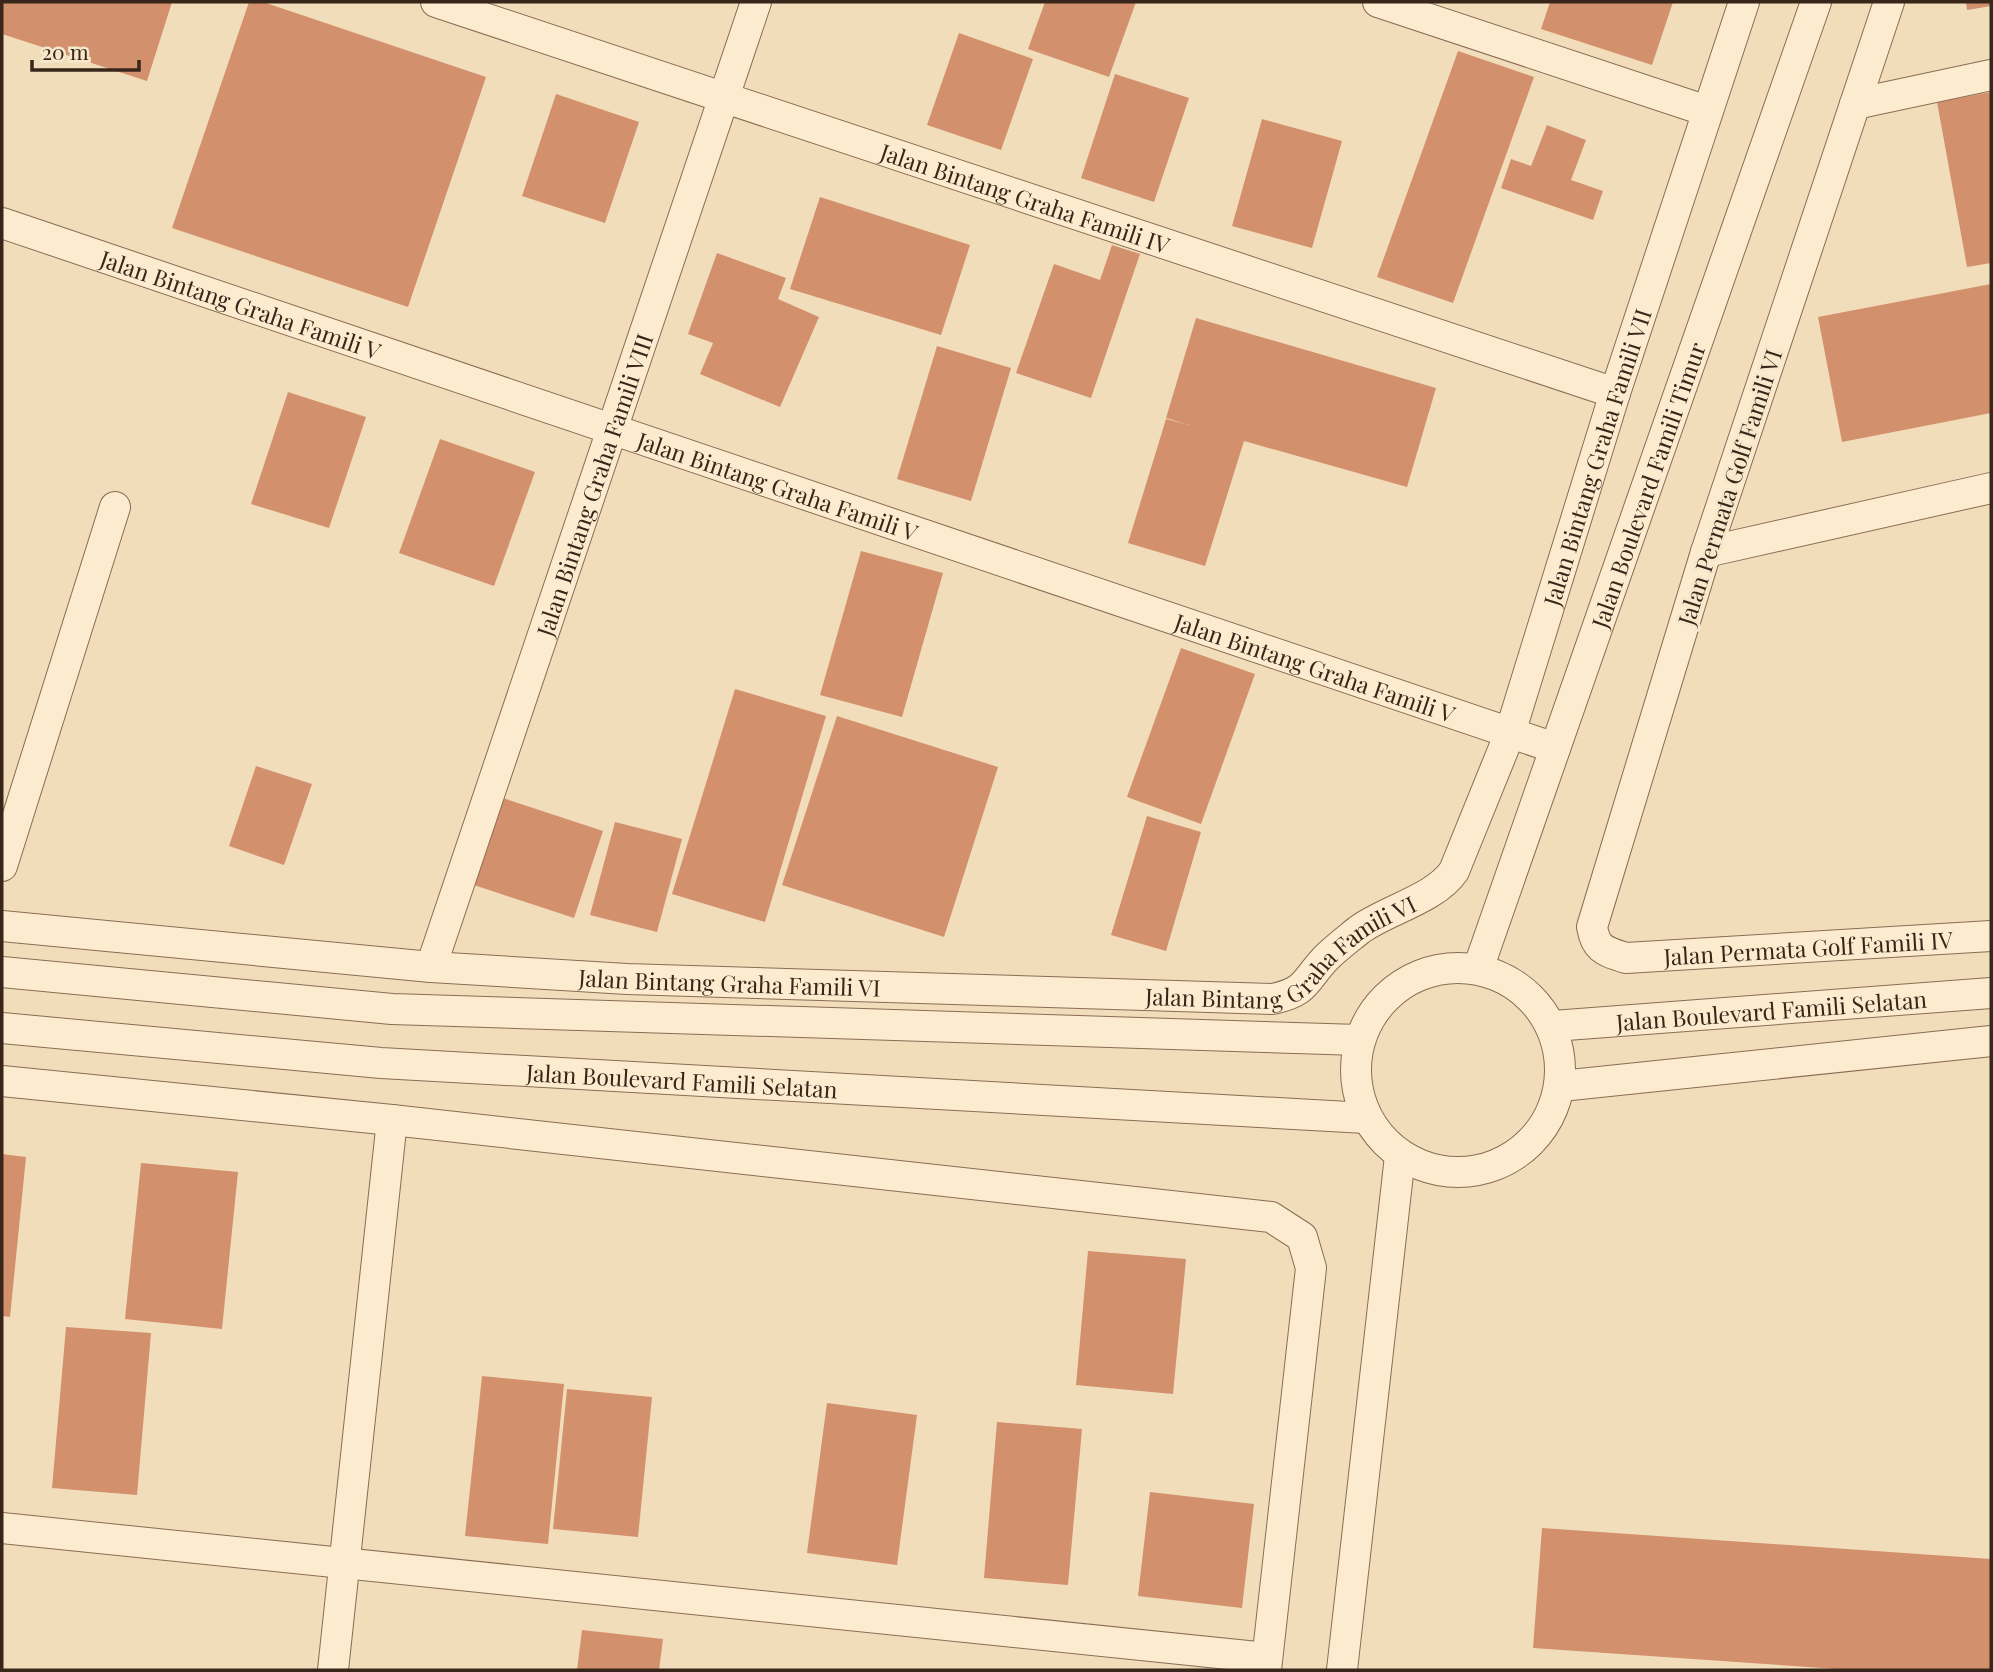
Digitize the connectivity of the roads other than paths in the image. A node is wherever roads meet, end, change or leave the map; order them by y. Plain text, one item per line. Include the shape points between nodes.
1 (436, 2) edge
2 (755, 2) edge
3 (1378, 2) edge
4 (1744, 2) edge
5 (1816, 2) edge
6 (1889, 2) edge
7 (1991, 75) edge
8 (724, 98) junction
9 (1855, 104) junction
10 (1707, 111) junction
11 (2, 223) edge
12 (1615, 393) junction
13 (614, 429) junction
14 (1991, 488) edge
15 (115, 507) dead end
16 (1706, 552) junction
17 (1510, 733) junction
18 (1555, 748) junction
19 (2, 866) edge
20 (1423, 895) joint
21 (2, 926) edge
22 (1991, 936) edge
23 (1626, 958) joint
24 (431, 967) junction
25 (1478, 969) junction
26 (2, 972) edge
27 (1991, 993) edge
28 (1553, 1026) junction
29 (2, 1028) edge
30 (1359, 1040) junction
31 (1991, 1041) edge
32 (2, 1081) edge
33 (1561, 1086) junction
34 (1366, 1118) junction
35 (392, 1120) junction
36 (1400, 1157) junction
37 (2, 1528) edge
38 (345, 1563) junction
39 (1266, 1664) edge
40 (333, 1670) edge
41 (1342, 1670) edge

1 - 8 street, Jalan Bintang Graha Famili IV
2 - 8 street, Jalan Bintang Graha Famili VIII
3 - 10 street
4 - 10 street, Jalan Bintang Graha Famili VII
5 - 18 street, Jalan Boulevard Famili Timur
6 - 9 street, Jalan Permata Golf Famili VI
7 - 9 street
8 - 12 street, Jalan Bintang Graha Famili IV
8 - 13 street, Jalan Bintang Graha Famili VIII
9 - 16 street, Jalan Permata Golf Famili VI
10 - 12 street, Jalan Bintang Graha Famili VII
11 - 13 street, Jalan Bintang Graha Famili V
12 - 17 street, Jalan Bintang Graha Famili VII
13 - 17 street, Jalan Bintang Graha Famili V
13 - 24 street, Jalan Bintang Graha Famili VIII
14 - 16 street
15 - 19 street
16 - 23 street, Jalan Permata Golf Famili VI via 1592,927 1600,946
17 - 18 street, Jalan Bintang Graha Famili V
17 - 20 street, Jalan Bintang Graha Famili VII via 1454,871
18 - 25 street, Jalan Boulevard Famili Timur
20 - 24 street, Jalan Bintang Graha Famili VI via 1361,928 1325,959 1306,985 1293,995 1273,999 627,979
21 - 24 street, Jalan Bintang Graha Famili VI
22 - 23 street, Jalan Permata Golf Famili IV
25 - 28 street via 1522,989
25 - 30 street via 1441,969 1405,982 1377,1007
26 - 30 street via 392,1009
27 - 28 street, Jalan Boulevard Famili Selatan
28 - 33 street via 1562,1056
29 - 34 street, Jalan Boulevard Famili Selatan via 381,1063
30 - 34 street via 1357,1093
31 - 33 street
32 - 35 street
33 - 36 street via 1541,1134 1500,1166 1449,1174
34 - 36 street
35 - 38 street
35 - 39 street via 1271,1217 1302,1237 1311,1268
36 - 41 street
37 - 38 street
38 - 39 street
38 - 40 street

